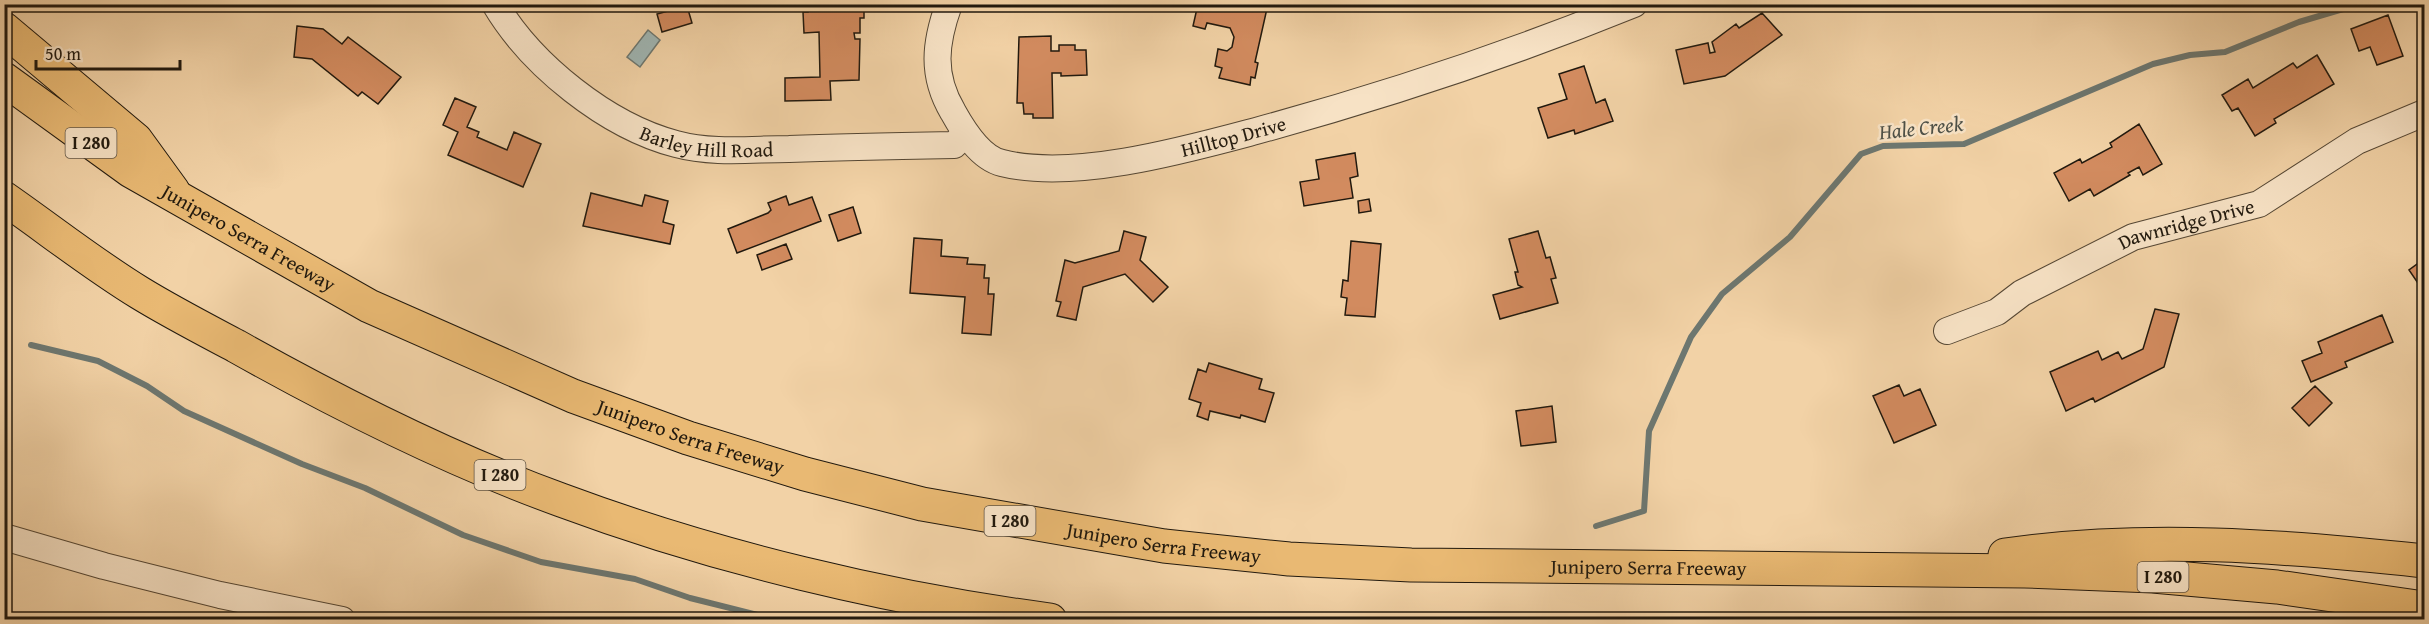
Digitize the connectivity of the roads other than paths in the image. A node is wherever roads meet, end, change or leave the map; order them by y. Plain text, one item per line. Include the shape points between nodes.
1 (495, 4) edge
2 (949, 4) edge
3 (1634, 4) edge
4 (4, 29) edge
5 (4, 78) edge
6 (2424, 113) edge
7 (965, 134) junction
8 (4, 198) edge
9 (181, 202) junction
10 (1947, 331) dead end
11 (4, 537) edge
12 (2424, 561) edge
13 (1900, 570) junction
14 (2424, 608) edge
15 (342, 620) edge
16 (1050, 620) edge

1 - 7 street, Barley Hill Road via 542,63 577,95 674,144 720,150 954,145
2 - 7 street, Hilltop Drive via 935,58 946,101
3 - 7 street, Hilltop Drive via 1554,36 1340,108 1200,146 1118,163 1038,168 1000,163
4 - 9 highway via 136,140
5 - 9 highway, Junipero Serra Freeway / I 280 via 131,171
6 - 10 street, Dawnridge Drive via 2357,141 2259,204 2133,237 2022,292 1997,312
8 - 16 highway, I 280 via 140,293 335,401 562,501 801,572 928,601
9 - 13 highway, Junipero Serra Freeway / I 280 via 369,306 573,396 688,438 922,504 1164,546 1288,559 1517,567
11 - 15 street via 220,595
12 - 13 highway via 2282,548 2138,543 2035,551
13 - 14 highway, Junipero Serra Freeway / I 280 via 2153,576 2277,587

